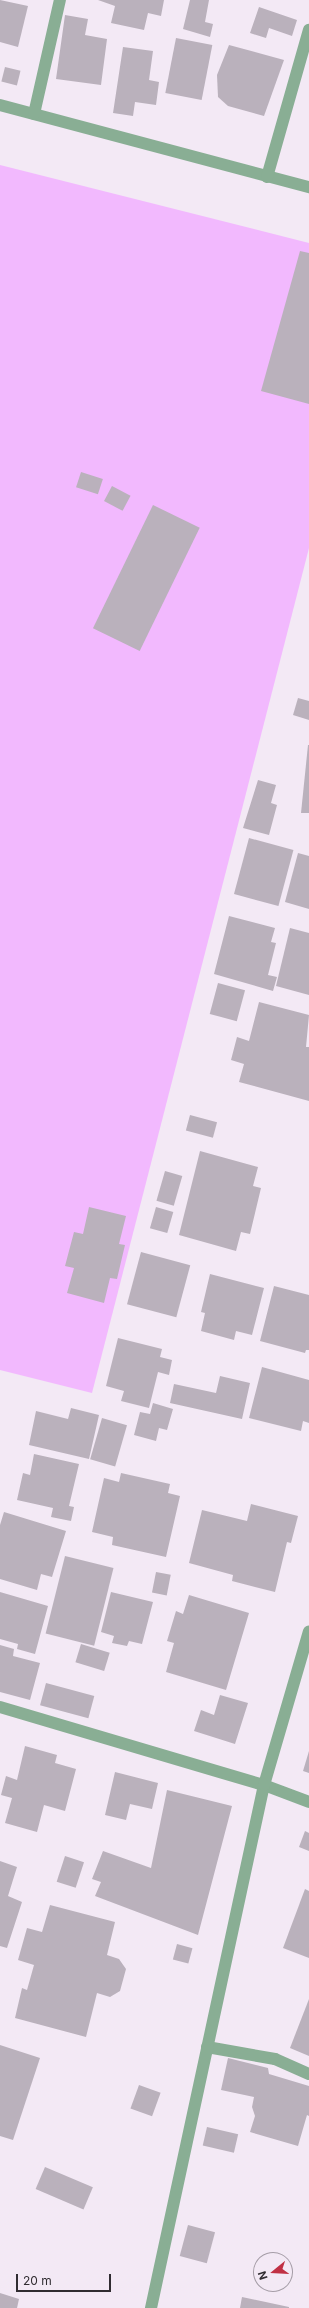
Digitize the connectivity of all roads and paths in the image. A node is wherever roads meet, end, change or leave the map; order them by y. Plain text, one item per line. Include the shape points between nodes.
1 (60, 0) edge
2 (309, 30) edge
3 (0, 105) edge
4 (34, 114) junction
5 (267, 177) junction
6 (309, 187) edge
7 (309, 1631) edge
8 (0, 1707) edge
9 (264, 1785) junction
10 (309, 1802) edge
11 (207, 2047) junction
12 (309, 2074) edge
13 (151, 2308) edge

1 - 4 street
2 - 5 street
3 - 4 street
4 - 5 street
5 - 6 street
7 - 9 street
8 - 9 street
9 - 10 street
9 - 11 street
11 - 12 street via 275,2059
11 - 13 street

